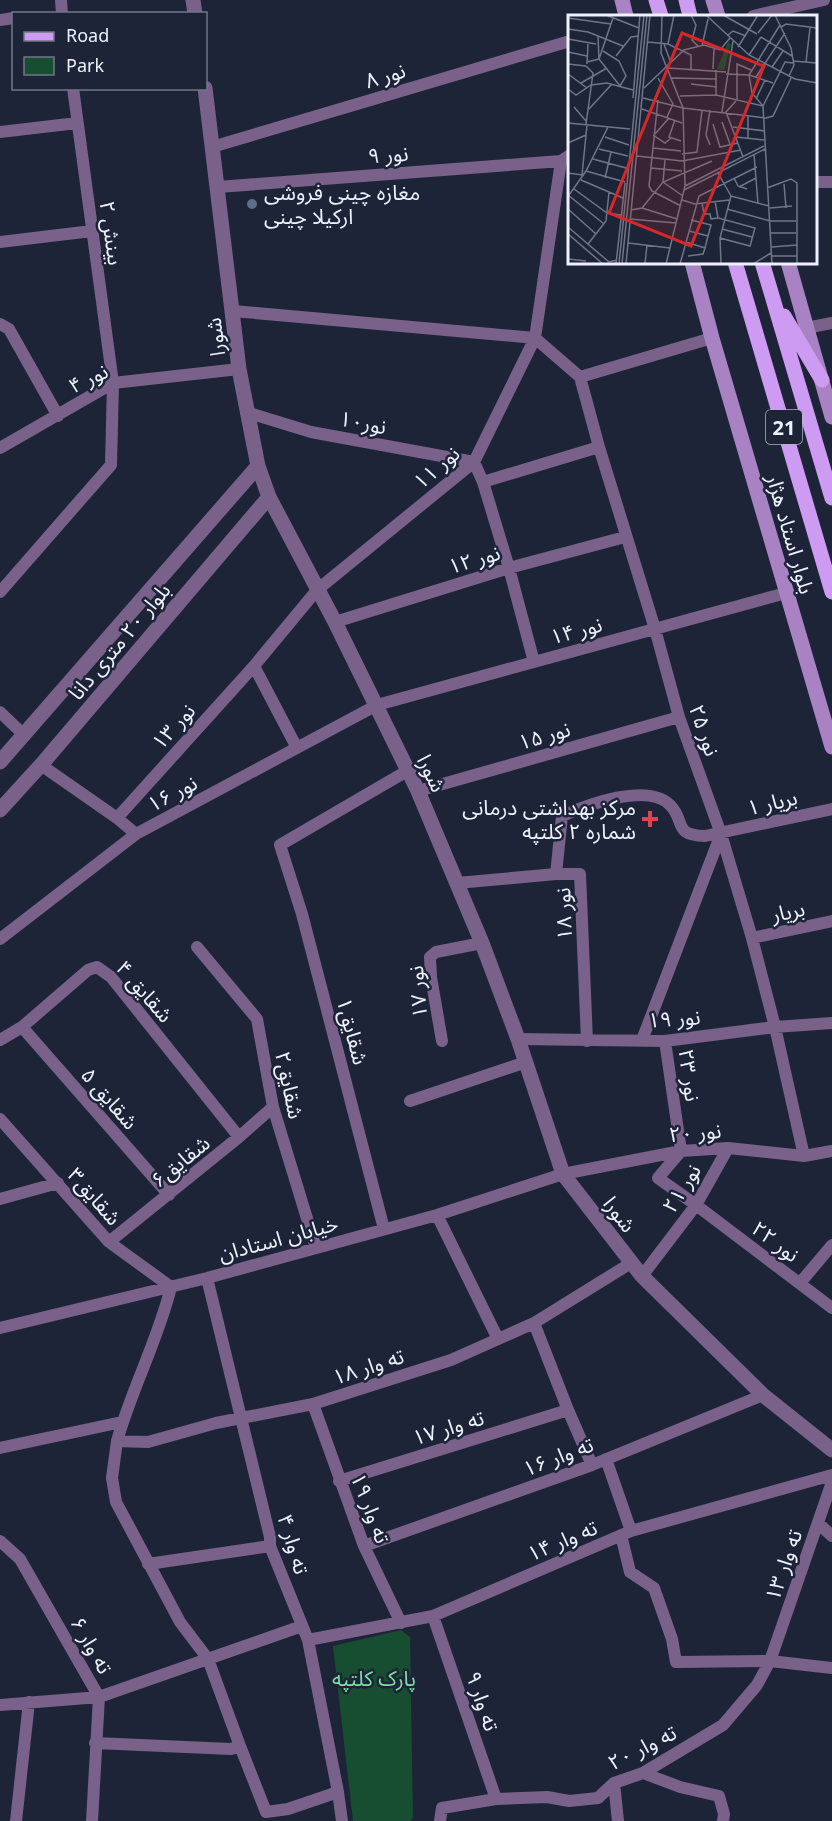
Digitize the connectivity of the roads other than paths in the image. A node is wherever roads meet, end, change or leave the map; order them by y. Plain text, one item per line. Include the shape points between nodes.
1 (622, 0) edge
2 (656, 0) edge
3 (686, 0) edge
4 (713, 0) edge
5 (824, 0) edge
6 (626, 15) edge
7 (661, 15) edge
8 (690, 15) edge
9 (718, 15) edge
10 (757, 15) edge
11 (568, 41) edge
12 (73, 90) edge
13 (205, 90) edge
14 (77, 123) junction
15 (0, 132) edge
16 (212, 147) junction
17 (565, 158) edge
18 (218, 187) junction
19 (92, 231) junction
20 (0, 242) edge
21 (693, 264) edge
22 (736, 264) edge
23 (763, 264) edge
24 (789, 264) edge
25 (772, 297) junction
26 (233, 311) junction
27 (832, 323) edge
28 (0, 324) edge
29 (806, 328) junction
30 (535, 338) junction
31 (712, 338) junction
32 (239, 369) junction
33 (580, 377) junction
34 (822, 380) junction
35 (113, 383) junction
36 (246, 412) junction
37 (58, 416) junction
38 (832, 417) edge
39 (599, 447) junction
40 (0, 448) edge
41 (474, 462) junction
42 (258, 466) junction
43 (483, 482) junction
44 (269, 497) junction
45 (832, 498) edge
46 (625, 537) junction
47 (509, 568) junction
48 (317, 590) junction
49 (0, 592) edge
50 (832, 592) edge
51 (786, 593) junction
52 (335, 622) junction
53 (655, 629) junction
54 (534, 662) junction
55 (254, 666) junction
56 (377, 705) junction
57 (0, 712) edge
58 (679, 717) junction
59 (24, 735) junction
60 (832, 747) edge
61 (297, 748) junction
62 (0, 762) edge
63 (41, 765) junction
64 (407, 771) junction
65 (418, 791) junction
66 (832, 809) edge
67 (0, 810) edge
68 (117, 818) junction
69 (136, 834) junction
70 (721, 834) junction
71 (556, 874) junction
72 (457, 883) junction
73 (832, 921) edge
74 (752, 938) junction
75 (0, 939) edge
76 (482, 943) junction
77 (197, 947) dead end
78 (832, 1023) edge
79 (22, 1027) junction
80 (775, 1027) junction
81 (518, 1039) junction
82 (0, 1040) edge
83 (642, 1040) junction
84 (442, 1041) dead end
85 (587, 1041) junction
86 (665, 1041) junction
87 (526, 1062) junction
88 (410, 1101) dead end
89 (273, 1107) junction
90 (0, 1119) edge
91 (239, 1137) junction
92 (728, 1148) junction
93 (681, 1151) junction
94 (832, 1151) edge
95 (804, 1156) junction
96 (563, 1174) junction
97 (58, 1183) junction
98 (169, 1195) junction
99 (0, 1198) edge
100 (696, 1205) junction
101 (437, 1215) junction
102 (384, 1228) junction
103 (109, 1242) junction
104 (832, 1245) edge
105 (316, 1248) junction
106 (631, 1263) junction
107 (642, 1276) junction
108 (207, 1278) junction
109 (800, 1283) junction
110 (171, 1287) junction
111 (832, 1308) edge
112 (534, 1323) junction
113 (0, 1328) edge
114 (498, 1339) junction
115 (763, 1395) junction
116 (313, 1404) junction
117 (568, 1410) junction
118 (241, 1419) junction
119 (123, 1422) junction
120 (117, 1441) junction
121 (0, 1446) edge
122 (832, 1450) edge
123 (606, 1459) junction
124 (592, 1466) junction
125 (832, 1475) edge
126 (339, 1481) junction
127 (832, 1482) edge
128 (818, 1523) junction
129 (626, 1533) junction
130 (832, 1536) edge
131 (0, 1541) edge
132 (270, 1546) junction
133 (364, 1546) junction
134 (148, 1564) junction
135 (433, 1616) junction
136 (401, 1623) junction
137 (302, 1626) junction
138 (308, 1640) junction
139 (208, 1659) junction
140 (770, 1661) junction
141 (832, 1668) edge
142 (99, 1697) junction
143 (30, 1702) junction
144 (0, 1705) edge
145 (95, 1743) junction
146 (240, 1746) junction
147 (643, 1773) junction
148 (614, 1782) junction
149 (338, 1792) junction
150 (496, 1799) junction
151 (266, 1816) edge
152 (16, 1821) edge
153 (92, 1821) edge
154 (342, 1821) edge
155 (440, 1821) edge
156 (618, 1821) edge
157 (723, 1821) edge

1 - 6 main road
2 - 7 main road
3 - 8 main road
4 - 9 main road
5 - 10 street
11 - 16 street, نور ۸
12 - 14 street, بینش ۲
13 - 16 street, شورا
14 - 15 street
14 - 19 street, بینش ۲
16 - 18 street, شورا
17 - 18 street, نور ۹
17 - 30 street, نور ۱۱
18 - 26 street, شورا
19 - 20 street
19 - 35 street, بینش ۲
21 - 31 main road, بلوار استاد هژار
22 - 50 main road, بلوار استاد هژار / 21
23 - 25 main road, 21
24 - 29 main road
25 - 34 main road
25 - 45 main road, 21
26 - 30 street
26 - 32 street, شورا
27 - 29 street
28 - 37 street via 9,329
29 - 34 main road
30 - 33 street
30 - 41 street, نور ۱۱
31 - 33 street
31 - 51 main road, بلوار استاد هژار
32 - 35 street, نور ۴
32 - 36 street, شورا
33 - 39 street, نور ۲۵
34 - 38 main road
35 - 37 street, نور ۴
35 - 49 street, بینش ۲ via 111,465
36 - 41 street, نور۱۰ via 310,432
36 - 42 street, شورا
37 - 40 street, نور ۴
39 - 43 street
39 - 46 street, نور ۲۵
41 - 43 street
41 - 48 street, نور ۱۱
42 - 44 street, شورا
42 - 59 street, بلوار ۲۰ متری دانا
43 - 47 street
44 - 48 street, شورا
44 - 63 street, بلوار ۲۰ متری دانا
46 - 47 street, نور ۱۲
46 - 53 street, نور ۲۵
47 - 52 street, نور ۱۲
47 - 54 street
48 - 52 street, شورا
48 - 55 street, نور ۱۳
51 - 53 street, نور ۱۴
51 - 60 main road, بلوار استاد هژار
52 - 56 street, شورا
53 - 54 street, نور ۱۴
53 - 58 street, نور ۲۵
54 - 56 street, نور ۱۴
55 - 61 street
55 - 68 street, نور ۱۳
56 - 61 street, نور ۱۶
56 - 64 street, شورا
57 - 59 street
58 - 65 street, نور ۱۵
58 - 70 street, نور ۲۵
59 - 62 street, بلوار ۲۰ متری دانا
61 - 69 street, نور ۱۶
63 - 67 street, بلوار ۲۰ متری دانا
63 - 68 street
64 - 65 street, شورا
64 - 102 street, شقایق۱ via 280,845 302,914
65 - 72 street, شورا
66 - 70 street, بریار ۱
68 - 69 street
69 - 75 street, نور ۱۶
70 - 71 street, بریار ۱ via 691,835 681,828 671,806 649,796 586,805 562,816
70 - 74 street, نور ۲۵
70 - 83 street
71 - 72 street, نور ۱۸
71 - 85 street, نور ۱۸ via 580,874
72 - 76 street, شورا
73 - 74 street, بریار
74 - 80 street, نور ۲۵
76 - 81 street, شورا
76 - 84 street, نور ۱۷ via 436,951 430,957
77 - 89 street, شقایق۲ via 257,1019
78 - 80 street, نور ۱۹
79 - 82 street, شقایق ۴
79 - 91 street, شقایق ۴ via 88,970 97,967 111,977
79 - 98 street, شقایق ۵
80 - 86 street, نور ۱۹
80 - 95 street, نور ۲۵
81 - 85 street, نور ۱۹
81 - 87 street, شورا
83 - 85 street, نور ۱۹
83 - 86 street, نور ۱۹
86 - 93 street, نور ۲۳
87 - 88 street
87 - 96 street, شورا
89 - 91 street, شقایق۶
89 - 105 street, شقایق۲
90 - 97 street, شقایق۳
91 - 98 street, شقایق۶
92 - 93 street, نور ۲۰
92 - 95 street, نور ۲۰
92 - 100 street, نور ۲۱
93 - 96 street, نور ۲۰
93 - 100 street, نور ۲۲ via 658,1178
94 - 95 street, نور ۲۰
96 - 101 street, خیابان استادان
96 - 106 street, شورا
97 - 99 street
97 - 103 street, شقایق۳
98 - 103 street, شقایق۶
100 - 107 street, نور ۲۱
100 - 109 street, نور ۲۲
101 - 102 street, خیابان استادان
101 - 114 street
102 - 105 street, خیابان استادان
103 - 110 street, شقایق۳
104 - 109 street
105 - 108 street, خیابان استادان
106 - 107 street, شورا
106 - 112 street, ته وار ۱۸
107 - 115 street, شورا
108 - 110 street, خیابان استادان
108 - 118 street, ته وار ۴
109 - 111 street, نور ۲۲
110 - 113 street, خیابان استادان
110 - 119 street via 163,1321
112 - 114 street, ته وار ۱۸
112 - 117 street
114 - 116 street, ته وار ۱۸ via 451,1360
115 - 122 street, شورا
115 - 123 street, ته وار ۱۶
116 - 118 street, ته وار ۱۸
116 - 126 street, ته وار ۱۹
117 - 124 street
117 - 126 street, ته وار ۱۷
118 - 120 street, ته وار ۱۸ via 148,1442
118 - 132 street, ته وار ۴
119 - 120 street
119 - 121 street
120 - 134 street via 113,1490
123 - 124 street, ته وار ۱۶
123 - 129 street
124 - 133 street, ته وار ۱۶
125 - 129 street, ته وار ۱۴
126 - 133 street, ته وار ۱۹
127 - 128 street, ته وار ۱۳
128 - 130 street
128 - 140 street, ته وار ۱۳
129 - 135 street, ته وار ۱۴
129 - 140 street via 630,1572 654,1588 676,1662
131 - 142 street, ته وار ۶ via 20,1559
132 - 134 street
132 - 137 street, ته وار ۴
133 - 136 street, ته وار ۱۹
134 - 139 street via 180,1622
135 - 136 street, ته وار ۱۴
135 - 150 street, ته وار ۹
136 - 138 street, ته وار ۱۴
137 - 138 street, ته وار ۴
137 - 139 street
138 - 149 street, ته وار ۴
139 - 142 street
139 - 146 street
140 - 141 street
140 - 147 street, ته وار ۲۰ via 757,1685 723,1725
142 - 143 street
142 - 145 street, ته وار ۶
143 - 144 street
143 - 152 street
145 - 146 street via 231,1749
145 - 153 street, ته وار ۶
146 - 151 street
147 - 148 street, ته وار ۲۰
147 - 157 street via 719,1796
148 - 150 street, ته وار ۲۰ via 597,1798
148 - 156 street
149 - 151 street
149 - 154 street, ته وار ۴
150 - 155 street, ته وار ۲۰ via 442,1808

